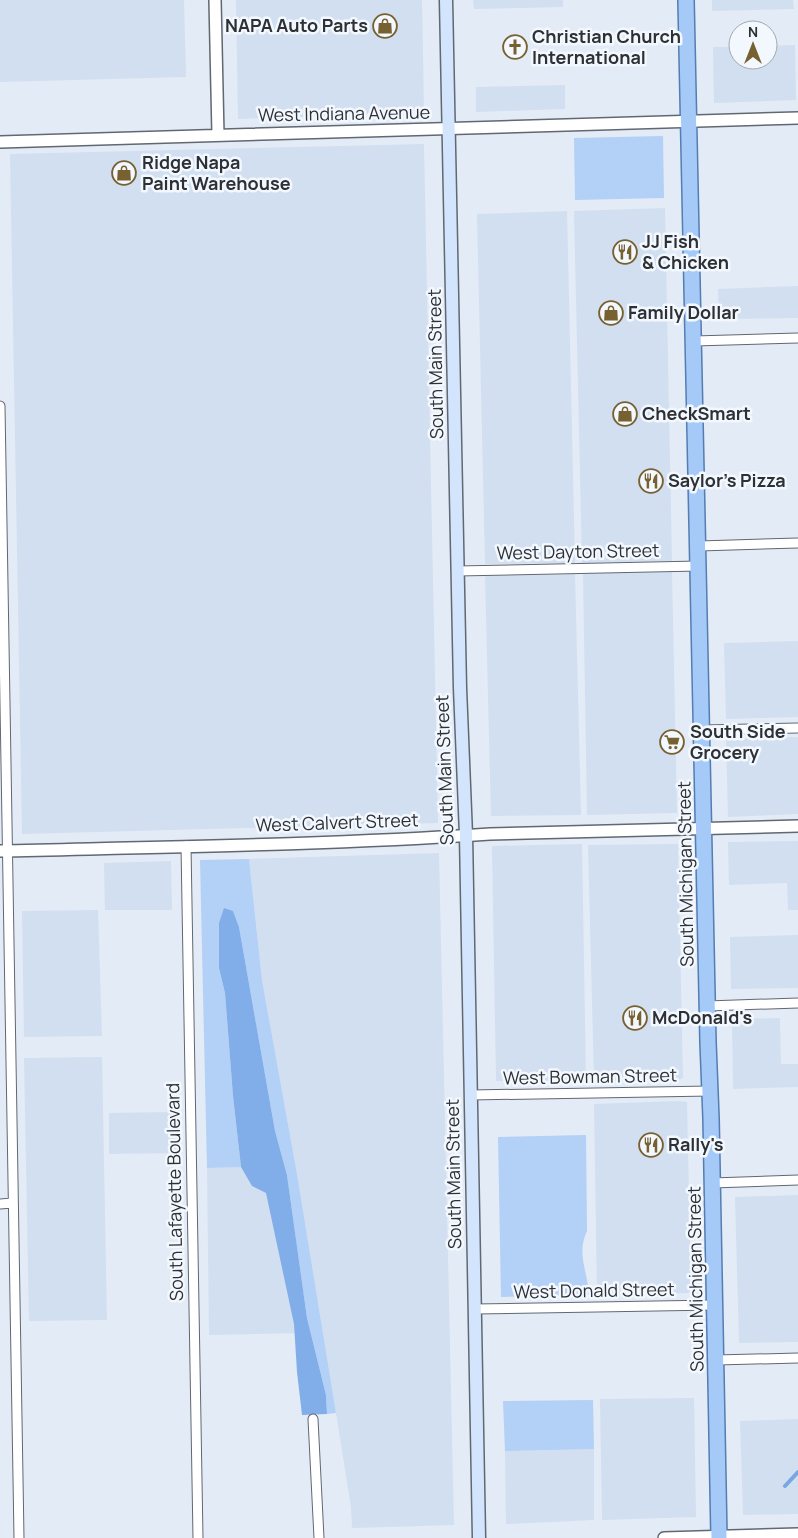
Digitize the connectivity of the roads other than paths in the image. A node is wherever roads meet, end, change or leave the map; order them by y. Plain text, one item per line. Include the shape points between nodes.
1 (216, 0) edge
2 (446, 0) edge
3 (686, 0) edge
4 (798, 118) edge
5 (690, 121) junction
6 (449, 129) junction
7 (218, 135) junction
8 (0, 142) edge
9 (798, 338) edge
10 (694, 341) junction
11 (0, 406) edge
12 (798, 544) edge
13 (699, 546) junction
14 (699, 566) junction
15 (457, 571) junction
16 (798, 728) edge
17 (702, 730) junction
18 (798, 826) edge
19 (704, 828) junction
20 (466, 835) junction
21 (186, 846) junction
22 (4, 851) edge
23 (798, 1003) edge
24 (707, 1006) junction
25 (710, 1091) junction
26 (471, 1096) junction
27 (798, 1180) edge
28 (712, 1183) junction
29 (12, 1203) junction
30 (0, 1204) edge
31 (715, 1305) junction
32 (474, 1310) junction
33 (798, 1358) edge
34 (716, 1360) junction
35 (313, 1420) dead end
36 (798, 1534) edge
37 (719, 1537) edge
38 (19, 1538) edge
39 (198, 1538) edge
40 (319, 1538) edge
41 (479, 1538) edge
42 (664, 1538) edge

1 - 7 street
2 - 6 main road, South Main Street
3 - 5 main road, South Michigan Street
4 - 5 street, West Indiana Avenue
5 - 6 street, West Indiana Avenue
5 - 10 main road, South Michigan Street
6 - 7 street, West Indiana Avenue
6 - 15 main road, South Main Street
7 - 8 street, West Indiana Avenue
9 - 10 street
10 - 13 main road, South Michigan Street
11 - 22 street
12 - 13 street
13 - 14 main road, South Michigan Street
14 - 15 street, West Dayton Street
14 - 17 main road, South Michigan Street
15 - 20 main road, South Main Street
16 - 17 street
17 - 19 main road, South Michigan Street
18 - 19 street, West Calvert Street
19 - 20 street, West Calvert Street
19 - 24 main road, South Michigan Street
20 - 21 street, West Calvert Street
20 - 26 main road, South Main Street
21 - 22 street, West Calvert Street
21 - 39 street, South Lafayette Boulevard
22 - 29 street
23 - 24 street
24 - 25 main road, South Michigan Street
25 - 26 street, West Bowman Street
25 - 28 main road, South Michigan Street
26 - 32 main road, South Main Street
27 - 28 street
28 - 31 main road, South Michigan Street
29 - 30 street
29 - 38 street
31 - 32 street, West Donald Street
31 - 34 main road, South Michigan Street
32 - 41 main road, South Main Street
33 - 34 street
34 - 37 main road, South Michigan Street
35 - 40 street
36 - 37 street
37 - 42 street

